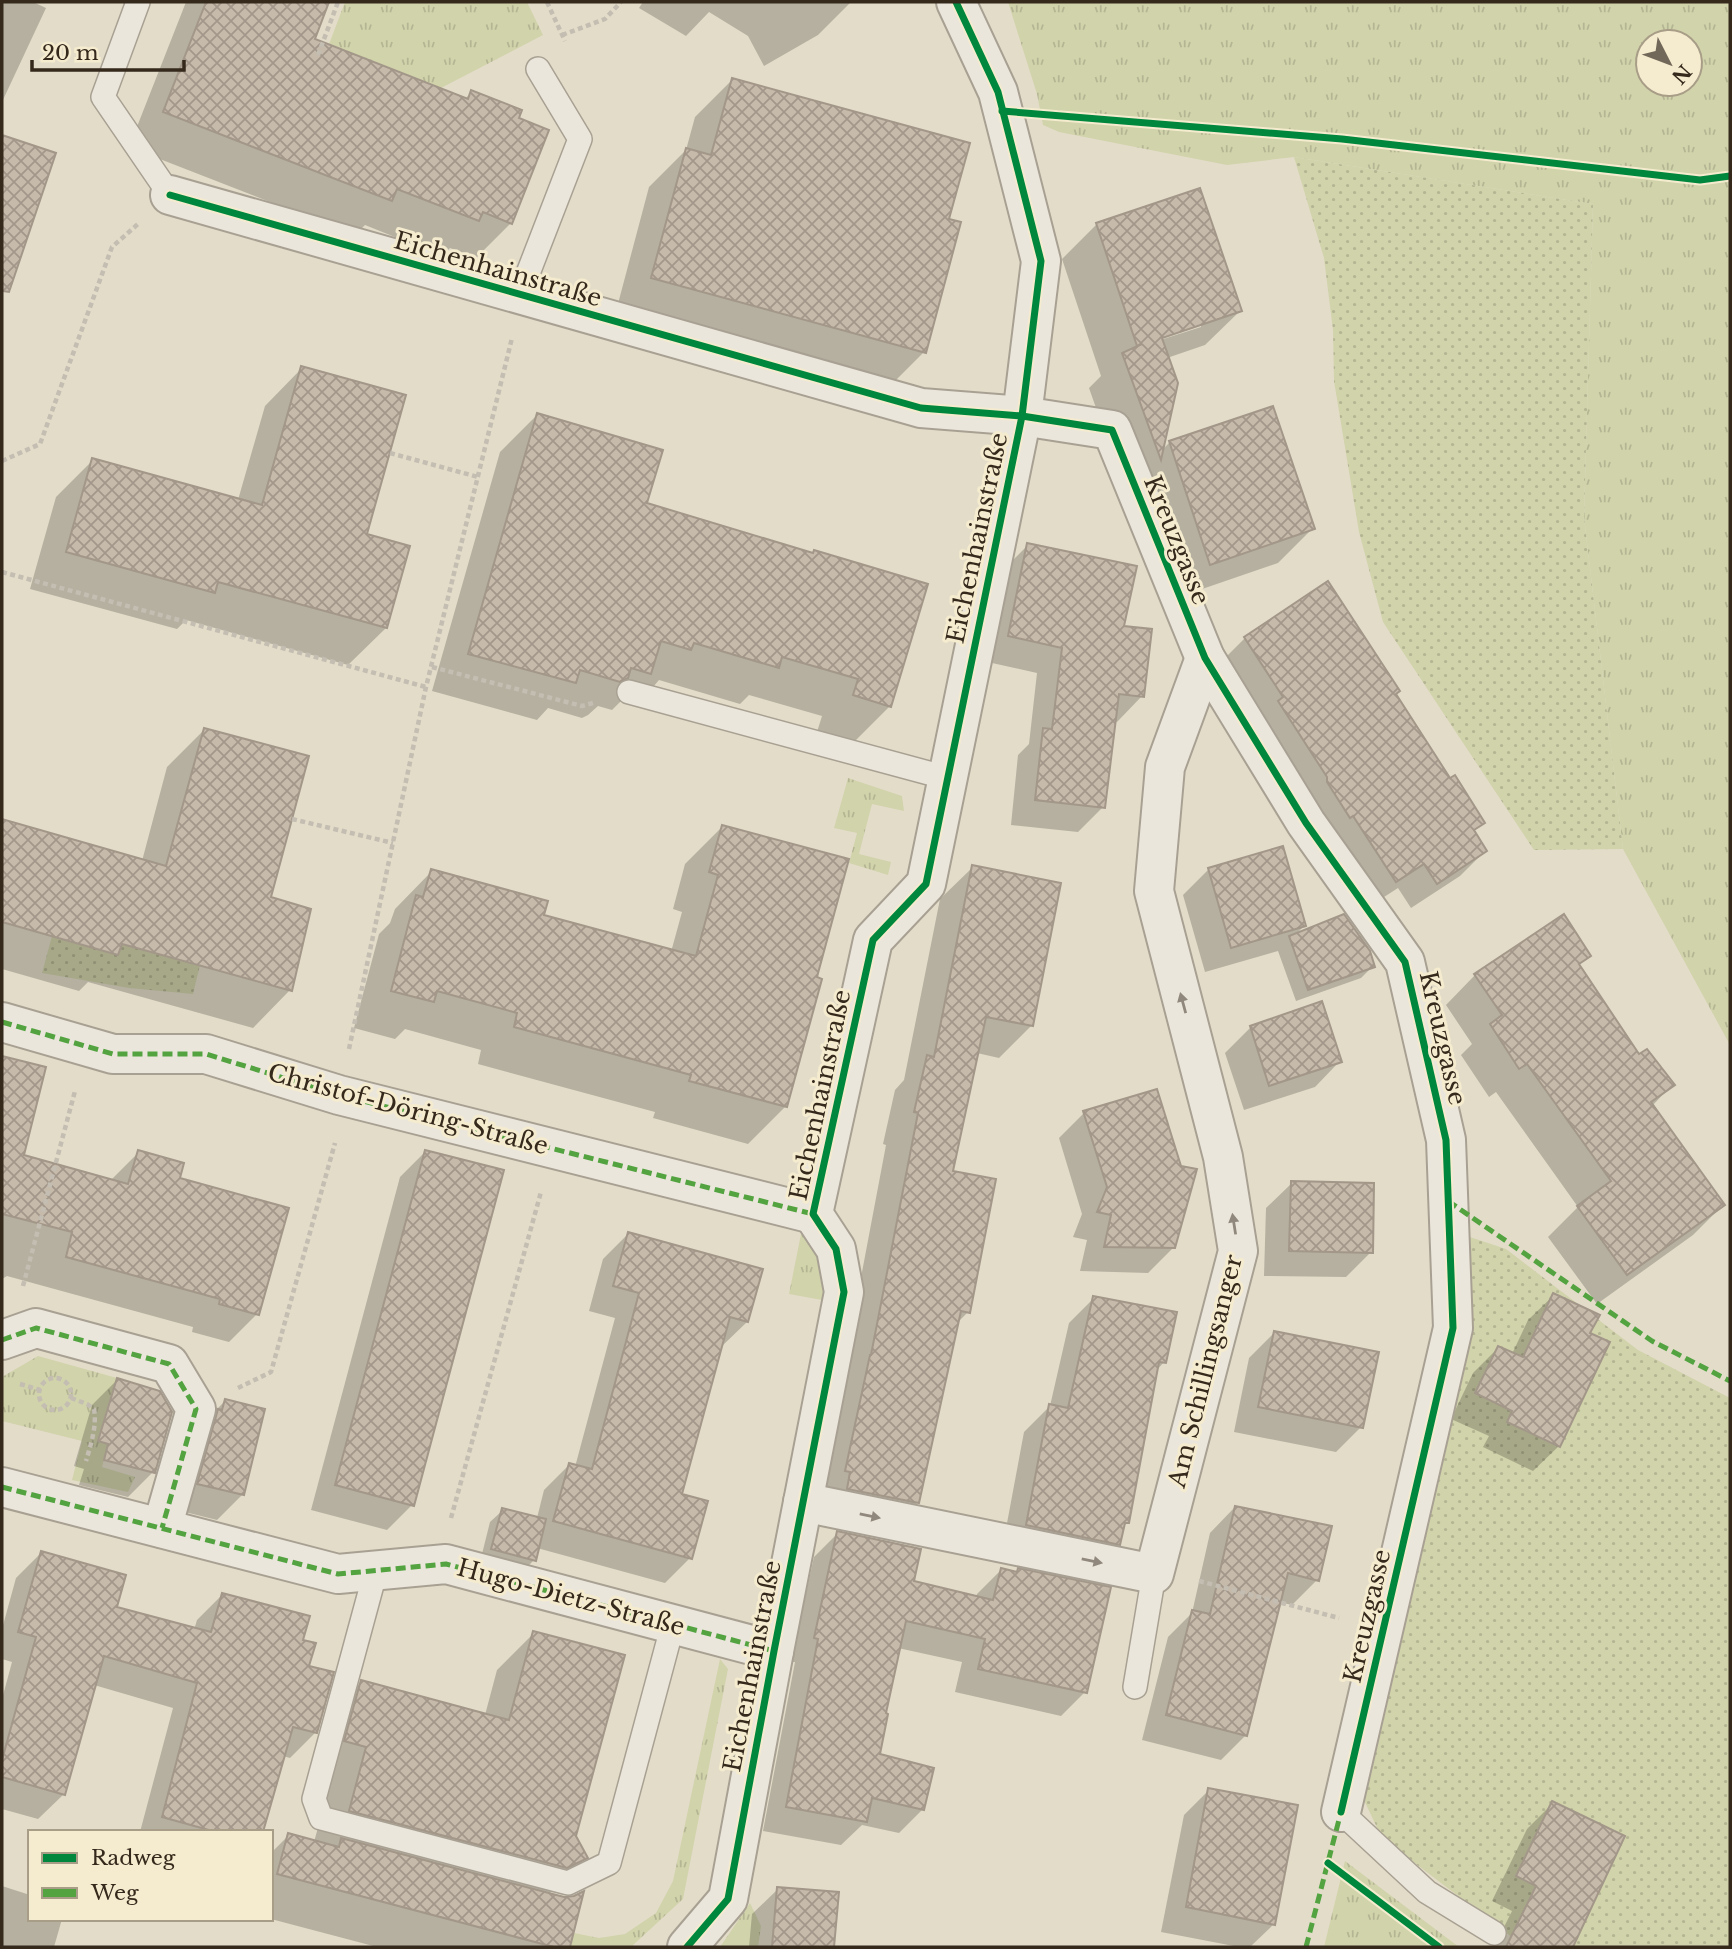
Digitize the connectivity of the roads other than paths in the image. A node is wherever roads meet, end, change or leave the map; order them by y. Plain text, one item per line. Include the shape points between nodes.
1 (138, 2) edge
2 (956, 2) edge
3 (538, 69) dead end
4 (170, 195) joint
5 (520, 295) junction
6 (1022, 416) junction
7 (1205, 658) junction
8 (629, 692) road end
9 (947, 778) junction
10 (2, 1022) edge
11 (813, 1214) junction
12 (5, 1339) edge
13 (2, 1487) edge
14 (803, 1502) junction
15 (162, 1528) junction
16 (376, 1570) junction
17 (1154, 1574) junction
18 (673, 1624) junction
19 (774, 1651) junction
20 (1135, 1687) dead end
21 (1341, 1812) joint
22 (1494, 1933) dead end
23 (687, 1947) edge

1 - 4 lane via 103,97
2 - 6 street, Eichenhainstraße via 998,92 1041,261
3 - 5 lane via 580,139
4 - 5 street, Eichenhainstraße
5 - 6 street, Eichenhainstraße via 921,408
6 - 7 street, Kreuzgasse via 1112,430
6 - 9 street, Eichenhainstraße
17 -> 7 street, Am Schillingsanger via 1238,1251 1223,1157 1154,891 1165,767
7 - 21 street, Kreuzgasse via 1306,823 1405,962 1446,1140 1453,1328
8 - 9 lane
9 - 11 street, Eichenhainstraße via 926,884 873,940
10 - 11 street, Christof-Döring-Straße via 113,1054 206,1054 344,1095
11 - 14 street, Eichenhainstraße via 836,1249 844,1292
12 - 15 street via 36,1328 169,1364 196,1409
13 - 15 street, Hugo-Dietz-Straße
14 -> 17 street
14 - 19 street, Eichenhainstraße
15 - 16 street, Hugo-Dietz-Straße via 338,1574
16 - 18 street, Hugo-Dietz-Straße via 446,1564
16 - 18 lane via 314,1799 321,1818 568,1883 609,1863
17 - 20 lane
18 - 19 street, Hugo-Dietz-Straße
19 - 23 street, Eichenhainstraße via 728,1899
21 - 22 lane via 1427,1892

